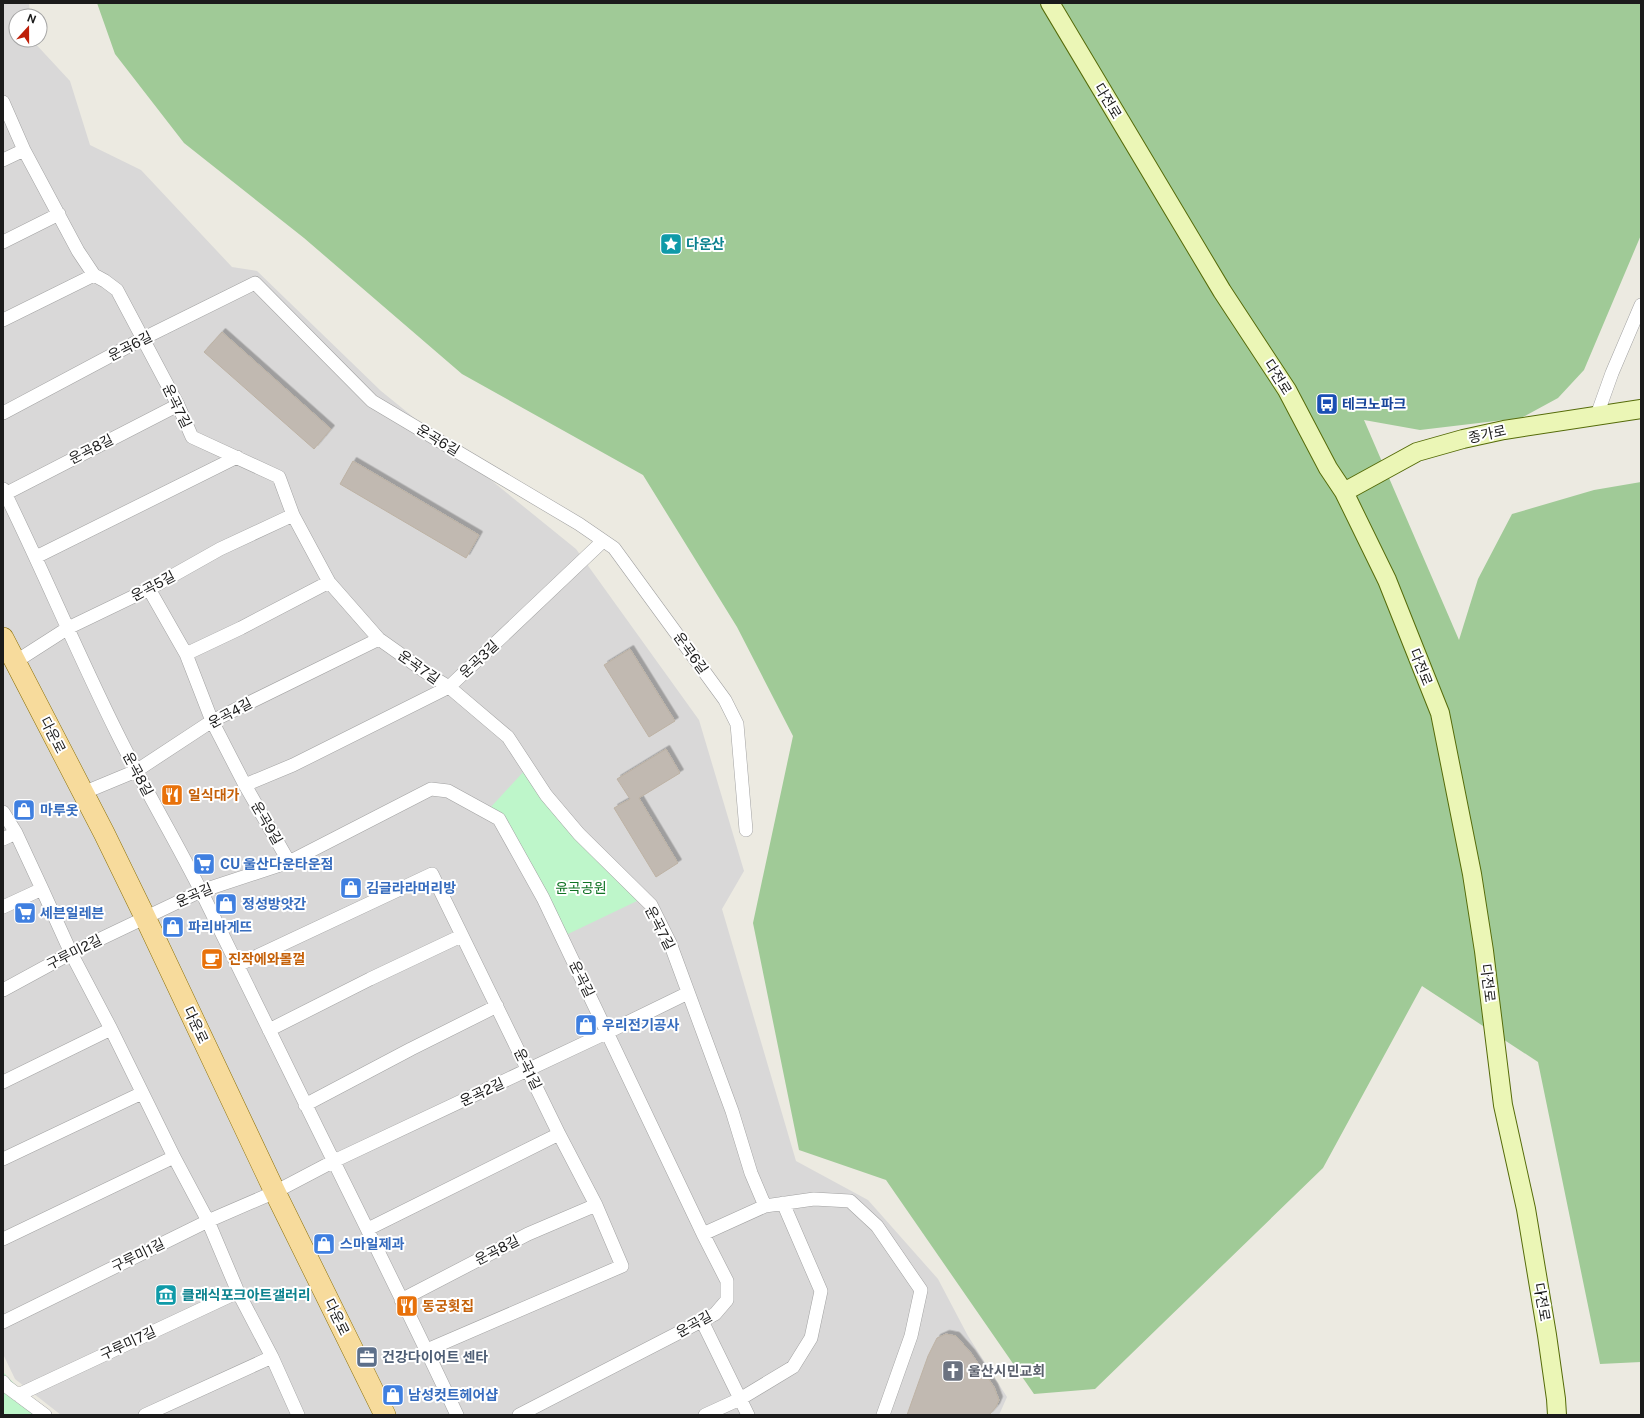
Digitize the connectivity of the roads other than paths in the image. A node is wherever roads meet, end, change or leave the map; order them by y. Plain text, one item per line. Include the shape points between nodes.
1 (1050, 3) edge
2 (3, 102) edge
3 (24, 150) junction
4 (3, 160) edge
5 (59, 214) junction
6 (3, 242) edge
7 (94, 276) junction
8 (1641, 305) edge
9 (3, 320) edge
10 (142, 339) junction
11 (178, 405) junction
12 (1641, 409) edge
13 (3, 413) edge
14 (1597, 415) junction
15 (237, 457) junction
16 (4, 492) edge
17 (1344, 492) junction
18 (293, 515) junction
19 (603, 541) junction
20 (36, 557) junction
21 (329, 582) junction
22 (149, 588) junction
23 (68, 628) junction
24 (3, 638) edge
25 (379, 638) junction
26 (186, 654) junction
27 (16, 662) junction
28 (449, 687) junction
29 (212, 721) junction
30 (136, 771) junction
31 (245, 785) junction
32 (83, 793) junction
33 (3, 812) edge
34 (746, 830) dead end
35 (16, 833) junction
36 (3, 839) edge
37 (289, 862) junction
38 (42, 888) junction
39 (201, 890) junction
40 (3, 907) edge
41 (146, 917) junction
42 (461, 936) junction
43 (71, 953) junction
44 (238, 965) junction
45 (3, 990) edge
46 (688, 993) junction
47 (497, 1006) junction
48 (111, 1029) junction
49 (269, 1030) junction
50 (608, 1032) junction
51 (528, 1070) junction
52 (3, 1082) edge
53 (142, 1093) junction
54 (305, 1105) junction
55 (559, 1134) junction
56 (174, 1157) junction
57 (3, 1160) edge
58 (334, 1161) junction
59 (275, 1192) junction
60 (783, 1203) junction
61 (596, 1205) junction
62 (765, 1206) junction
63 (208, 1221) junction
64 (368, 1228) junction
65 (703, 1234) junction
66 (3, 1240) edge
67 (238, 1292) junction
68 (401, 1300) junction
69 (702, 1321) junction
70 (3, 1322) edge
71 (427, 1350) junction
72 (272, 1357) junction
73 (3, 1382) edge
74 (18, 1395) junction
75 (740, 1399) junction
76 (543, 1410) edge
77 (44, 1415) edge
78 (145, 1415) edge
79 (298, 1415) edge
80 (385, 1415) edge
81 (457, 1415) edge
82 (519, 1415) edge
83 (705, 1415) edge
84 (748, 1415) edge
85 (883, 1415) edge
86 (1557, 1415) edge

1 - 17 main road, 다전로 via 1222,291 1287,390 1328,468
2 - 3 street, 운곡7길
3 - 4 street
3 - 5 street, 운곡7길
5 - 6 street
5 - 7 street, 운곡7길 via 71,240
7 - 9 street
7 - 10 street, 운곡7길 via 116,290
8 - 14 street
10 - 11 street, 운곡7길
10 - 13 street, 운곡6길
10 - 19 street, 운곡6길 via 255,283 372,401 579,524
11 - 15 street, 운곡7길 via 192,437
11 - 16 street, 운곡8길
12 - 14 main road, 종가로
14 - 17 main road, 종가로 via 1504,430 1417,452
15 - 18 street, 운곡7길 via 279,477
15 - 20 street
16 - 20 street, 운곡8길
17 - 86 main road, 다전로 via 1387,580 1440,713 1472,874 1503,1105 1526,1209 1547,1334
18 - 21 street, 운곡7길
18 - 22 street, 운곡5길 via 220,549
19 - 28 street, 운곡3길
19 - 34 street, 운곡6길 via 614,548 725,700 737,724
20 - 23 street, 운곡8길
21 - 25 street, 운곡7길
21 - 26 street
22 - 23 street, 운곡5길
22 - 26 street, 운곡9길
23 - 27 street, 운곡5길
23 - 30 street, 운곡8길 via 93,686
24 - 27 main road, 다운로
25 - 28 street, 운곡7길
25 - 29 street, 운곡4길
26 - 29 street, 운곡9길
27 - 32 main road, 다운로
28 - 31 street, 운곡3길 via 293,765
28 - 46 street, 운곡7길 via 508,737 546,795 579,834 651,905 670,943
29 - 30 street, 운곡4길
29 - 31 street, 운곡9길
30 - 32 street, 운곡4길
30 - 39 street, 운곡8길
31 - 37 street, 운곡9길
32 - 41 main road, 다운로
33 - 35 street
35 - 36 street
35 - 38 street
37 - 39 street, 운곡길
37 - 50 street, 운곡길 via 431,789 448,791 499,819 543,898
38 - 40 street
38 - 43 street
39 - 41 street, 운곡길
39 - 44 street, 운곡8길
41 - 43 street, 구루미2길
41 - 59 main road, 다운로
42 - 44 street, 운곡1길 via 432,874
42 - 47 street, 운곡1길
42 - 49 street
43 - 45 street, 구루미2길
43 - 48 street
44 - 49 street, 운곡8길
46 - 50 street, 운곡2길
46 - 62 street, 운곡7길
47 - 51 street, 운곡1길
47 - 54 street
48 - 52 street
48 - 53 street
49 - 54 street, 운곡8길
50 - 51 street, 운곡2길
50 - 65 street, 운곡길
51 - 55 street, 운곡1길
51 - 58 street, 운곡2길
53 - 56 street
53 - 57 street
54 - 58 street, 운곡8길
55 - 61 street, 운곡1길
55 - 64 street
56 - 63 street
56 - 66 street
58 - 59 street, 운곡2길
58 - 64 street, 운곡8길
59 - 63 street, 구루미1길
59 - 80 main road, 다운로
60 - 62 street
60 - 75 street via 821,1291 811,1338 793,1367
60 - 85 street via 814,1199 850,1201 877,1226 921,1290 911,1336
61 - 68 street, 운곡8길 via 528,1234
61 - 71 street, 운곡1길 via 622,1266
62 - 65 street
63 - 67 street
63 - 70 street, 구루미1길
64 - 68 street, 운곡8길
65 - 69 street, 운곡길 via 727,1280 727,1300 715,1314
67 - 72 street
67 - 74 street, 구루미7길
68 - 71 street, 운곡8길
69 - 75 street
69 - 76 street, 운곡길
71 - 81 street, 운곡8길
72 - 78 street
72 - 79 street
73 - 74 street
74 - 77 street
75 - 83 street
75 - 84 street
76 - 82 street, 운곡길

